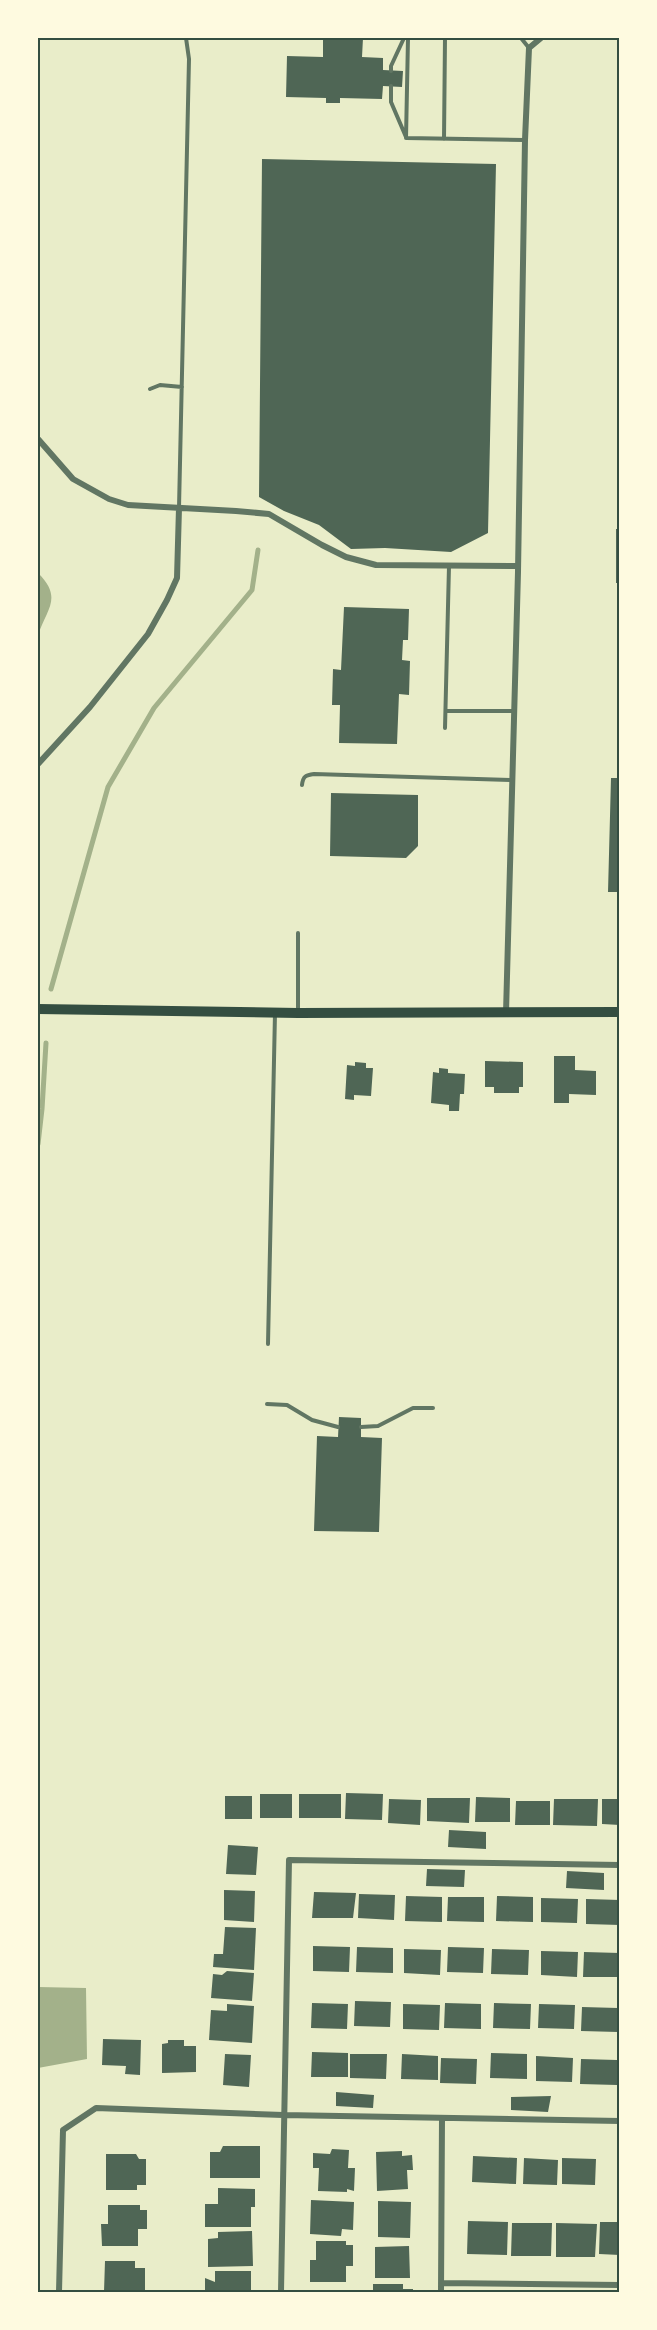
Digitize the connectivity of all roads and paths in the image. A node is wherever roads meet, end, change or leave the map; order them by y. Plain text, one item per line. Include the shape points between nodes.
1 (186, 38) edge
2 (406, 38) edge
3 (445, 38) edge
4 (521, 38) edge
5 (542, 38) edge
6 (529, 48) junction
7 (391, 70) dead end
8 (391, 86) dead end
9 (406, 138) junction
10 (444, 139) junction
11 (525, 140) junction
12 (182, 387) junction
13 (150, 389) dead end
14 (38, 439) edge
15 (180, 508) junction
16 (449, 566) junction
17 (518, 566) junction
18 (446, 711) junction
19 (513, 711) junction
20 (446, 728) dead end
21 (38, 764) edge
22 (511, 780) junction
23 (302, 784) dead end
24 (298, 933) dead end
25 (38, 1010) edge
26 (275, 1012) junction
27 (620, 1012) edge
28 (298, 1013) junction
29 (506, 1013) junction
30 (268, 1344) dead end
31 (267, 1404) dead end
32 (433, 1408) dead end
33 (338, 1426) dead end
34 (361, 1427) dead end
35 (620, 1865) edge
36 (283, 2115) junction
37 (442, 2118) junction
38 (620, 2121) edge
39 (441, 2283) junction
40 (620, 2285) edge
41 (59, 2292) edge
42 (281, 2292) edge
43 (441, 2292) edge

1 - 12 lane via 189,58
2 - 7 lane
2 - 9 lane
3 - 10 lane
4 - 6 lane
5 - 6 street
6 - 11 street
8 - 9 lane via 391,102
9 - 10 lane
10 - 11 lane
11 - 17 street
12 - 13 lane via 160,385
12 - 15 lane
14 - 15 street via 73,479 109,499 128,505
15 - 16 street via 269,514 346,557 376,565
15 - 21 street via 177,578 167,600 148,634
16 - 17 street
16 - 18 lane
17 - 19 street
18 - 19 lane
18 - 20 lane
19 - 22 street
22 - 23 lane via 314,774 303,778
22 - 29 street
24 - 28 lane
25 - 26 main road
26 - 28 main road
26 - 30 lane
27 - 29 main road
28 - 29 main road
31 - 33 lane via 287,1405 312,1419
32 - 34 lane via 413,1407 378,1426
35 - 36 street via 289,1860
36 - 37 street
36 - 41 street via 96,2108 63,2130
36 - 42 street
37 - 38 street
37 - 39 street
39 - 40 street
39 - 43 street

